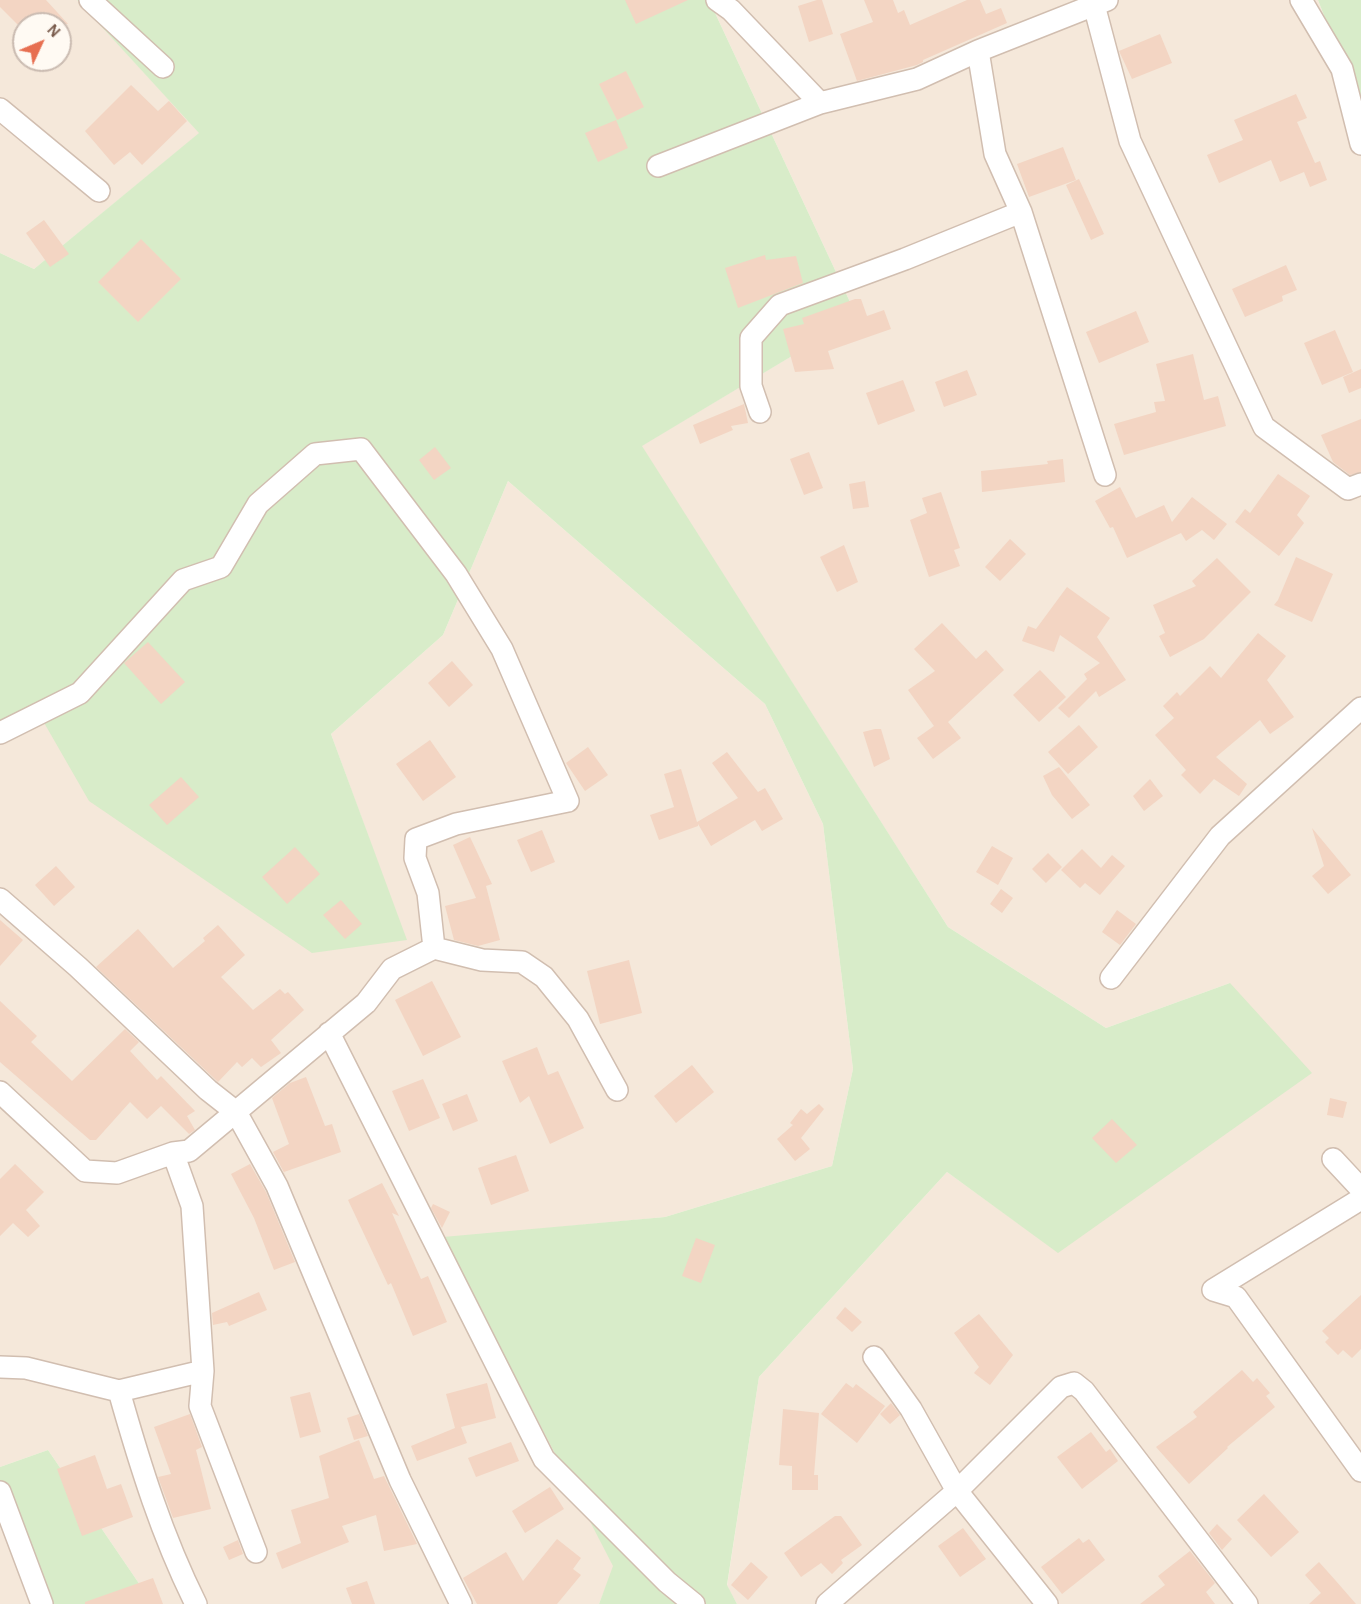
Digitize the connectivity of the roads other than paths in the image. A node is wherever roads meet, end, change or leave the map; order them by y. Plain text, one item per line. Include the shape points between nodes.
1 (90, 0) edge
2 (717, 0) edge
3 (1301, 0) edge
4 (1097, 2) edge
5 (978, 51) junction
6 (163, 67) dead end
7 (820, 103) junction
8 (0, 109) edge
9 (1361, 144) edge
10 (658, 166) dead end
11 (99, 191) dead end
12 (1022, 212) junction
13 (760, 412) dead end
14 (1105, 475) dead end
15 (1357, 492) edge
16 (1361, 708) edge
17 (0, 733) edge
18 (0, 899) edge
19 (434, 948) junction
20 (1111, 978) dead end
21 (329, 1033) junction
22 (617, 1090) dead end
23 (0, 1092) edge
24 (236, 1112) junction
25 (173, 1153) junction
26 (1333, 1159) dead end
27 (1361, 1189) edge
28 (1361, 1199) edge
29 (874, 1357) dead end
30 (0, 1367) edge
31 (203, 1371) junction
32 (119, 1391) junction
33 (1361, 1472) edge
34 (957, 1491) junction
35 (0, 1492) edge
36 (256, 1552) dead end
37 (832, 1602) edge
38 (42, 1604) edge
39 (196, 1604) edge
40 (461, 1604) edge
41 (694, 1604) edge
42 (1047, 1604) edge
43 (1247, 1604) edge

1 - 6 street
2 - 7 street
3 - 9 street via 1342,69
4 - 5 street
4 - 15 street via 1130,141 1264,428
5 - 7 street via 917,79
5 - 12 street via 995,154
7 - 10 street
8 - 11 street
12 - 13 street via 780,305 750,338 751,386
12 - 14 street
16 - 20 street via 1220,836
17 - 19 street via 80,693 183,580 221,567 258,504 315,454 361,449 456,574 502,649 568,801 456,824 416,838 415,858 428,893
18 - 24 street
19 - 21 street via 392,969 366,1003
19 - 22 street via 482,960 522,962 544,977 578,1020
21 - 24 street
21 - 41 street via 544,1459
23 - 25 street via 85,1171 117,1173
24 - 25 street via 189,1151
24 - 40 street via 277,1186 400,1480
25 - 31 street via 192,1206
26 - 27 street
28 - 33 street via 1213,1290 1236,1297
29 - 34 street via 911,1409
30 - 32 street via 26,1368
31 - 32 street
31 - 36 street via 201,1406
32 - 39 street via 170,1552
34 - 37 street
34 - 42 street
34 - 43 street via 1061,1387 1074,1383
35 - 38 street

